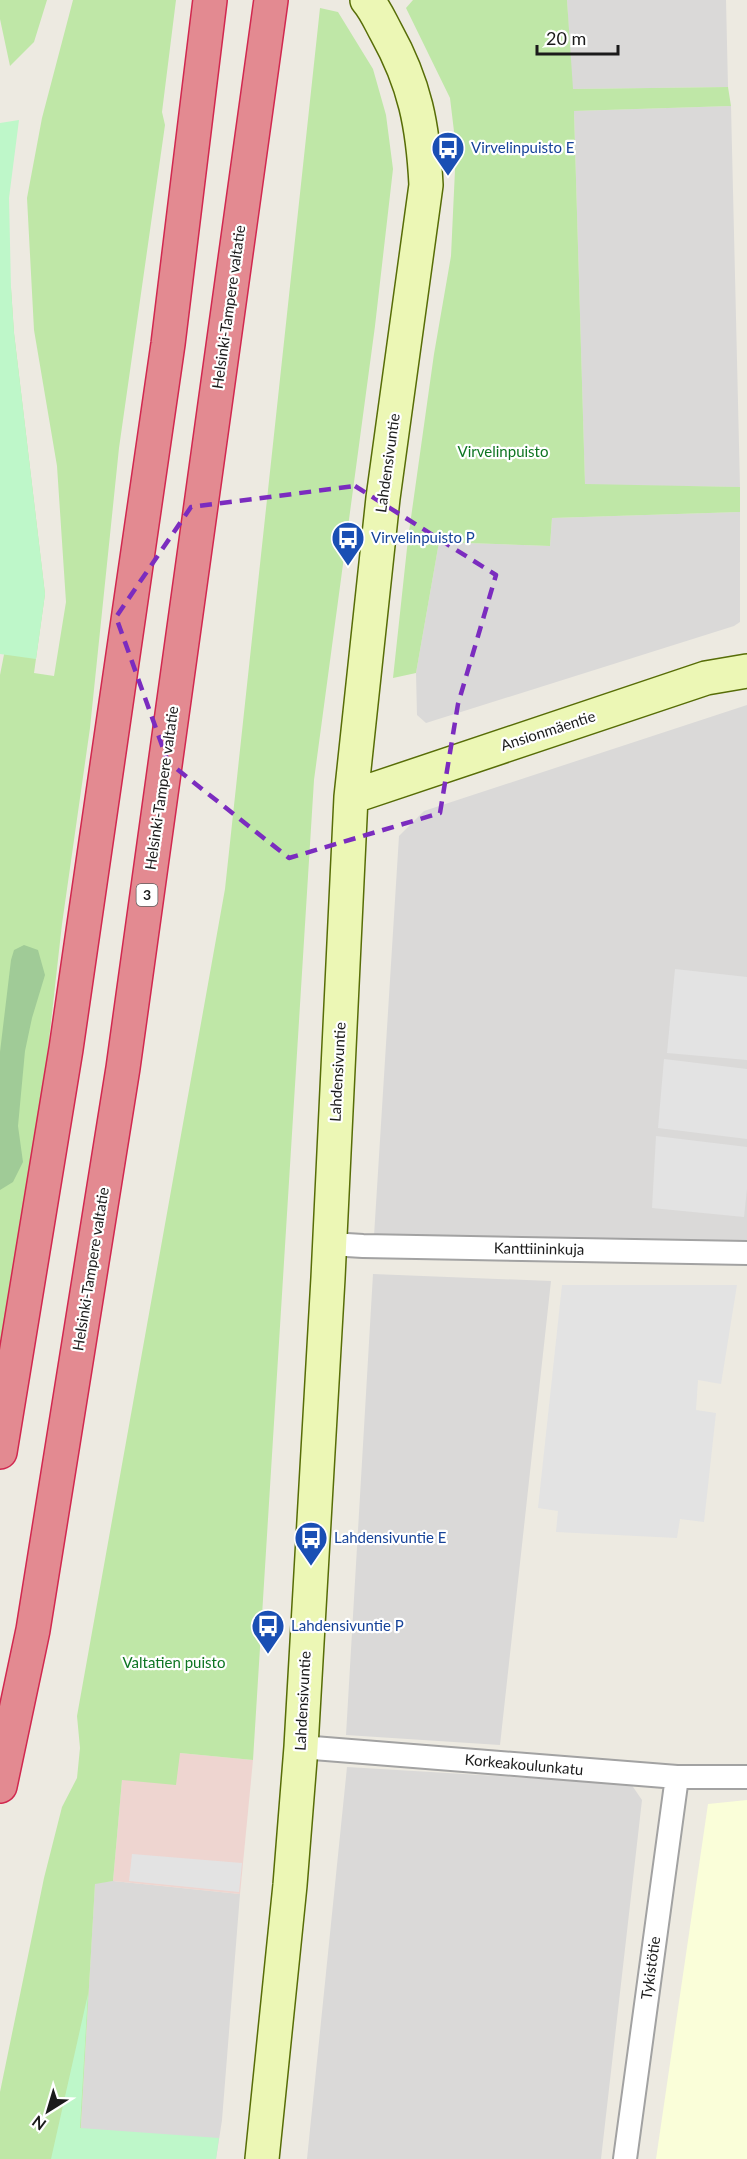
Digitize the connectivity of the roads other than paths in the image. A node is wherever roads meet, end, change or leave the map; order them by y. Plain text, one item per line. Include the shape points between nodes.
1 (210, 0) edge
2 (271, 0) edge
3 (367, 0) edge
4 (747, 671) edge
5 (351, 797) junction
6 (330, 1244) junction
7 (747, 1253) edge
8 (0, 1452) edge
9 (301, 1747) junction
10 (677, 1777) junction
11 (747, 1777) edge
12 (0, 1786) edge
13 (262, 2159) edge
14 (625, 2159) edge

1 - 8 highway via 168,344 66,1049
2 - 12 highway, Helsinki-Tampere valtatie / 3 via 123,1068 33,1630
3 - 5 main road, Lahdensivuntie via 397,52 415,96 424,140 426,185 383,498
4 - 5 main road, Ansionmäentie via 706,678
5 - 6 main road, Lahdensivuntie
6 - 7 street, Kanttiininkuja
6 - 9 main road, Lahdensivuntie
9 - 10 street, Korkeakoulunkatu
9 - 13 main road, Lahdensivuntie
10 - 11 street, Korkeakoulunkatu
10 - 14 street, Tykistötie

